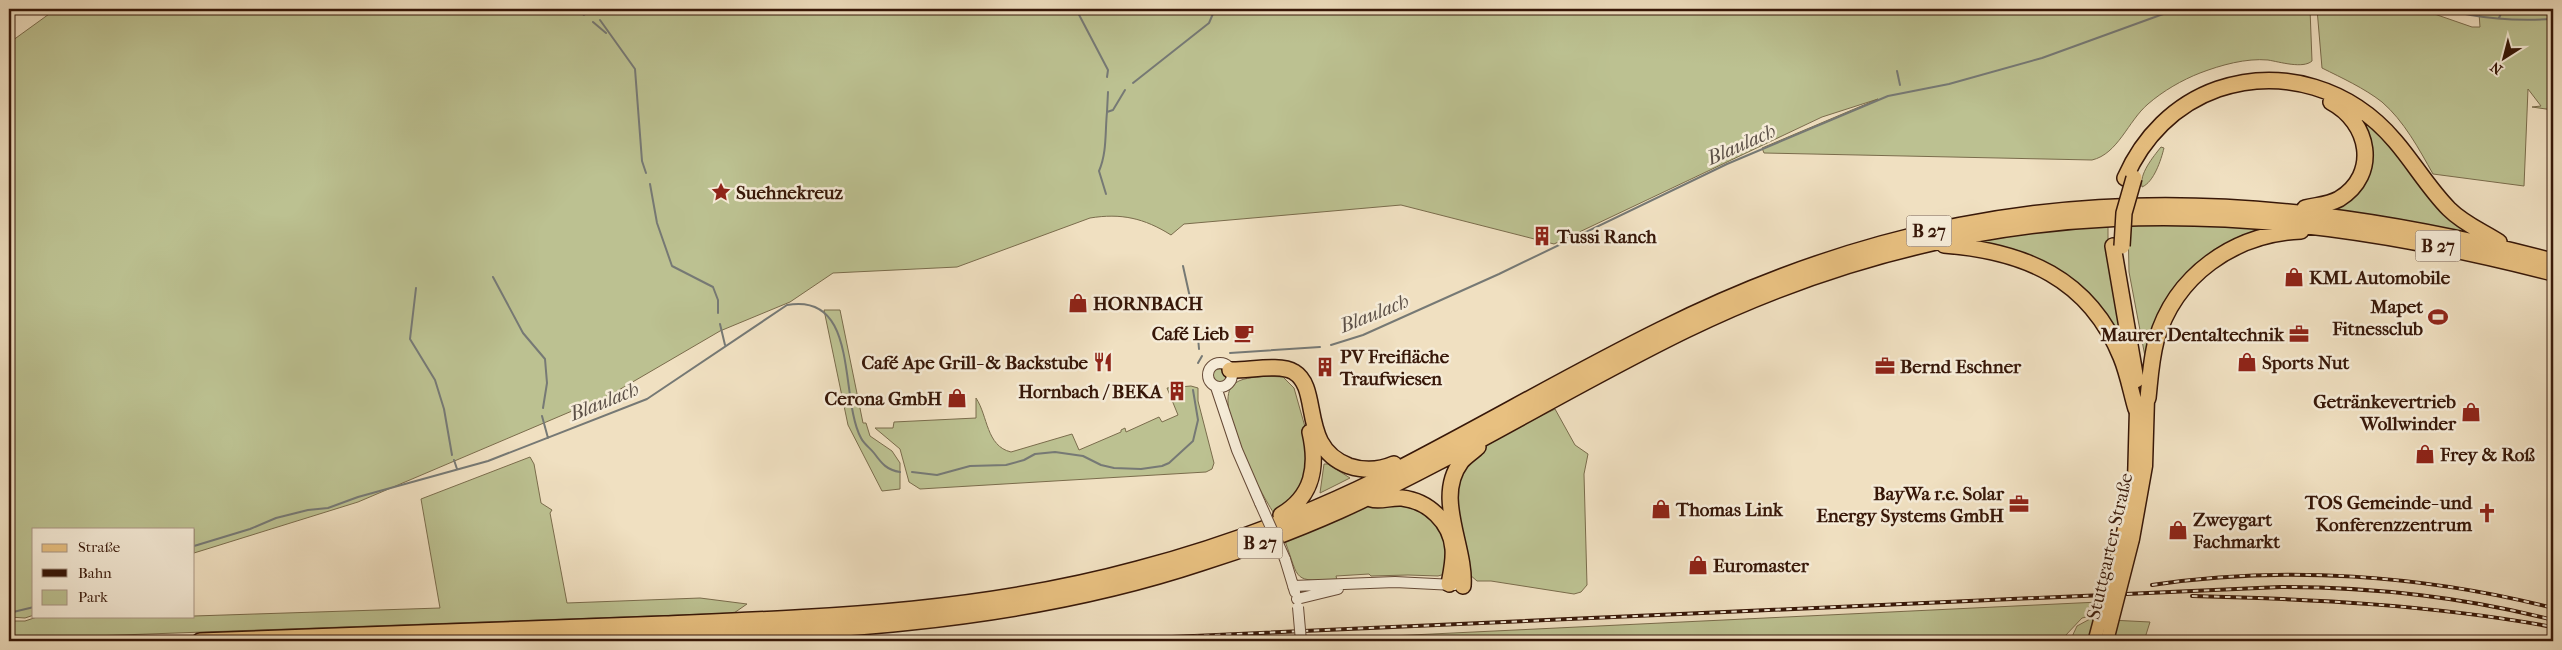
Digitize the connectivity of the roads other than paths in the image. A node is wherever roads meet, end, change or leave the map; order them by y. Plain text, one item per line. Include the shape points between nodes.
1 (2129, 178) junction
2 (2289, 211) junction
3 (2322, 227) junction
4 (1925, 244) junction
5 (2118, 246) junction
6 (2511, 250) junction
7 (2553, 261) edge
8 (2553, 273) edge
9 (1226, 381) junction
10 (2148, 398) junction
11 (2136, 409) junction
12 (1484, 438) junction
13 (1440, 448) junction
14 (1366, 498) junction
15 (1255, 532) junction
16 (2127, 538) junction
17 (1378, 582) junction
18 (1456, 585) junction
19 (1293, 586) junction
20 (1298, 603) junction
21 (200, 641) edge
22 (530, 641) edge
23 (1301, 641) edge
24 (2101, 641) edge

1 - 2 highway via 2162,136 2197,108 2251,90 2298,91 2330,101 2352,116 2363,138 2364,156 2360,174 2344,195 2326,204
1 - 5 highway via 2115,212
1 - 6 highway via 2138,153 2155,131 2171,115 2195,100 2241,83 2266,80 2297,82 2330,92 2366,112 2394,139 2450,209
2 - 6 highway, B 27 via 2394,226
2 - 13 highway, B 27 via 2182,205 2094,207 1992,219 1886,241 1784,275 1698,311
3 - 4 highway, B 27 via 2216,217 2120,217 2025,226
3 - 8 highway, B 27 via 2445,247
3 - 10 highway via 2249,240 2219,255 2190,280 2174,300 2160,328 2152,358
4 - 11 highway via 2005,253 2036,265 2064,282 2093,310 2112,339 2125,367
4 - 12 highway, B 27 via 1815,276 1726,311 1612,368
5 - 10 highway
5 - 11 highway via 2117,276 2135,365
6 - 7 highway, B 27
9 - 13 highway via 1282,368 1300,376 1319,440 1332,456 1361,469 1376,469 1423,450
9 - 15 highway via 1271,373 1289,377 1298,389 1313,444 1314,472 1303,497
9 - 19 street, bridge via 1226,413 1237,450 1285,559
10 - 16 main road, Stuttgarter Straße via 2146,466
11 - 16 main road, Stuttgarter Straße via 2134,483
12 - 14 highway, B 27
12 - 18 highway via 1458,468 1450,491 1450,507 1463,566
13 - 15 highway, B 27 via 1348,494
14 - 18 highway via 1412,500 1437,515 1448,530 1453,548
14 - 22 highway, B 27 via 1269,539 1189,567 1094,593 998,612 837,629
15 - 21 highway, B 27 via 1094,580 1014,597 917,610 777,620
16 - 24 main road, Stuttgarter Straße, bridge
17 - 18 street
17 - 19 street
17 - 20 street via 1329,590
19 - 20 street
20 - 23 street, bridge

